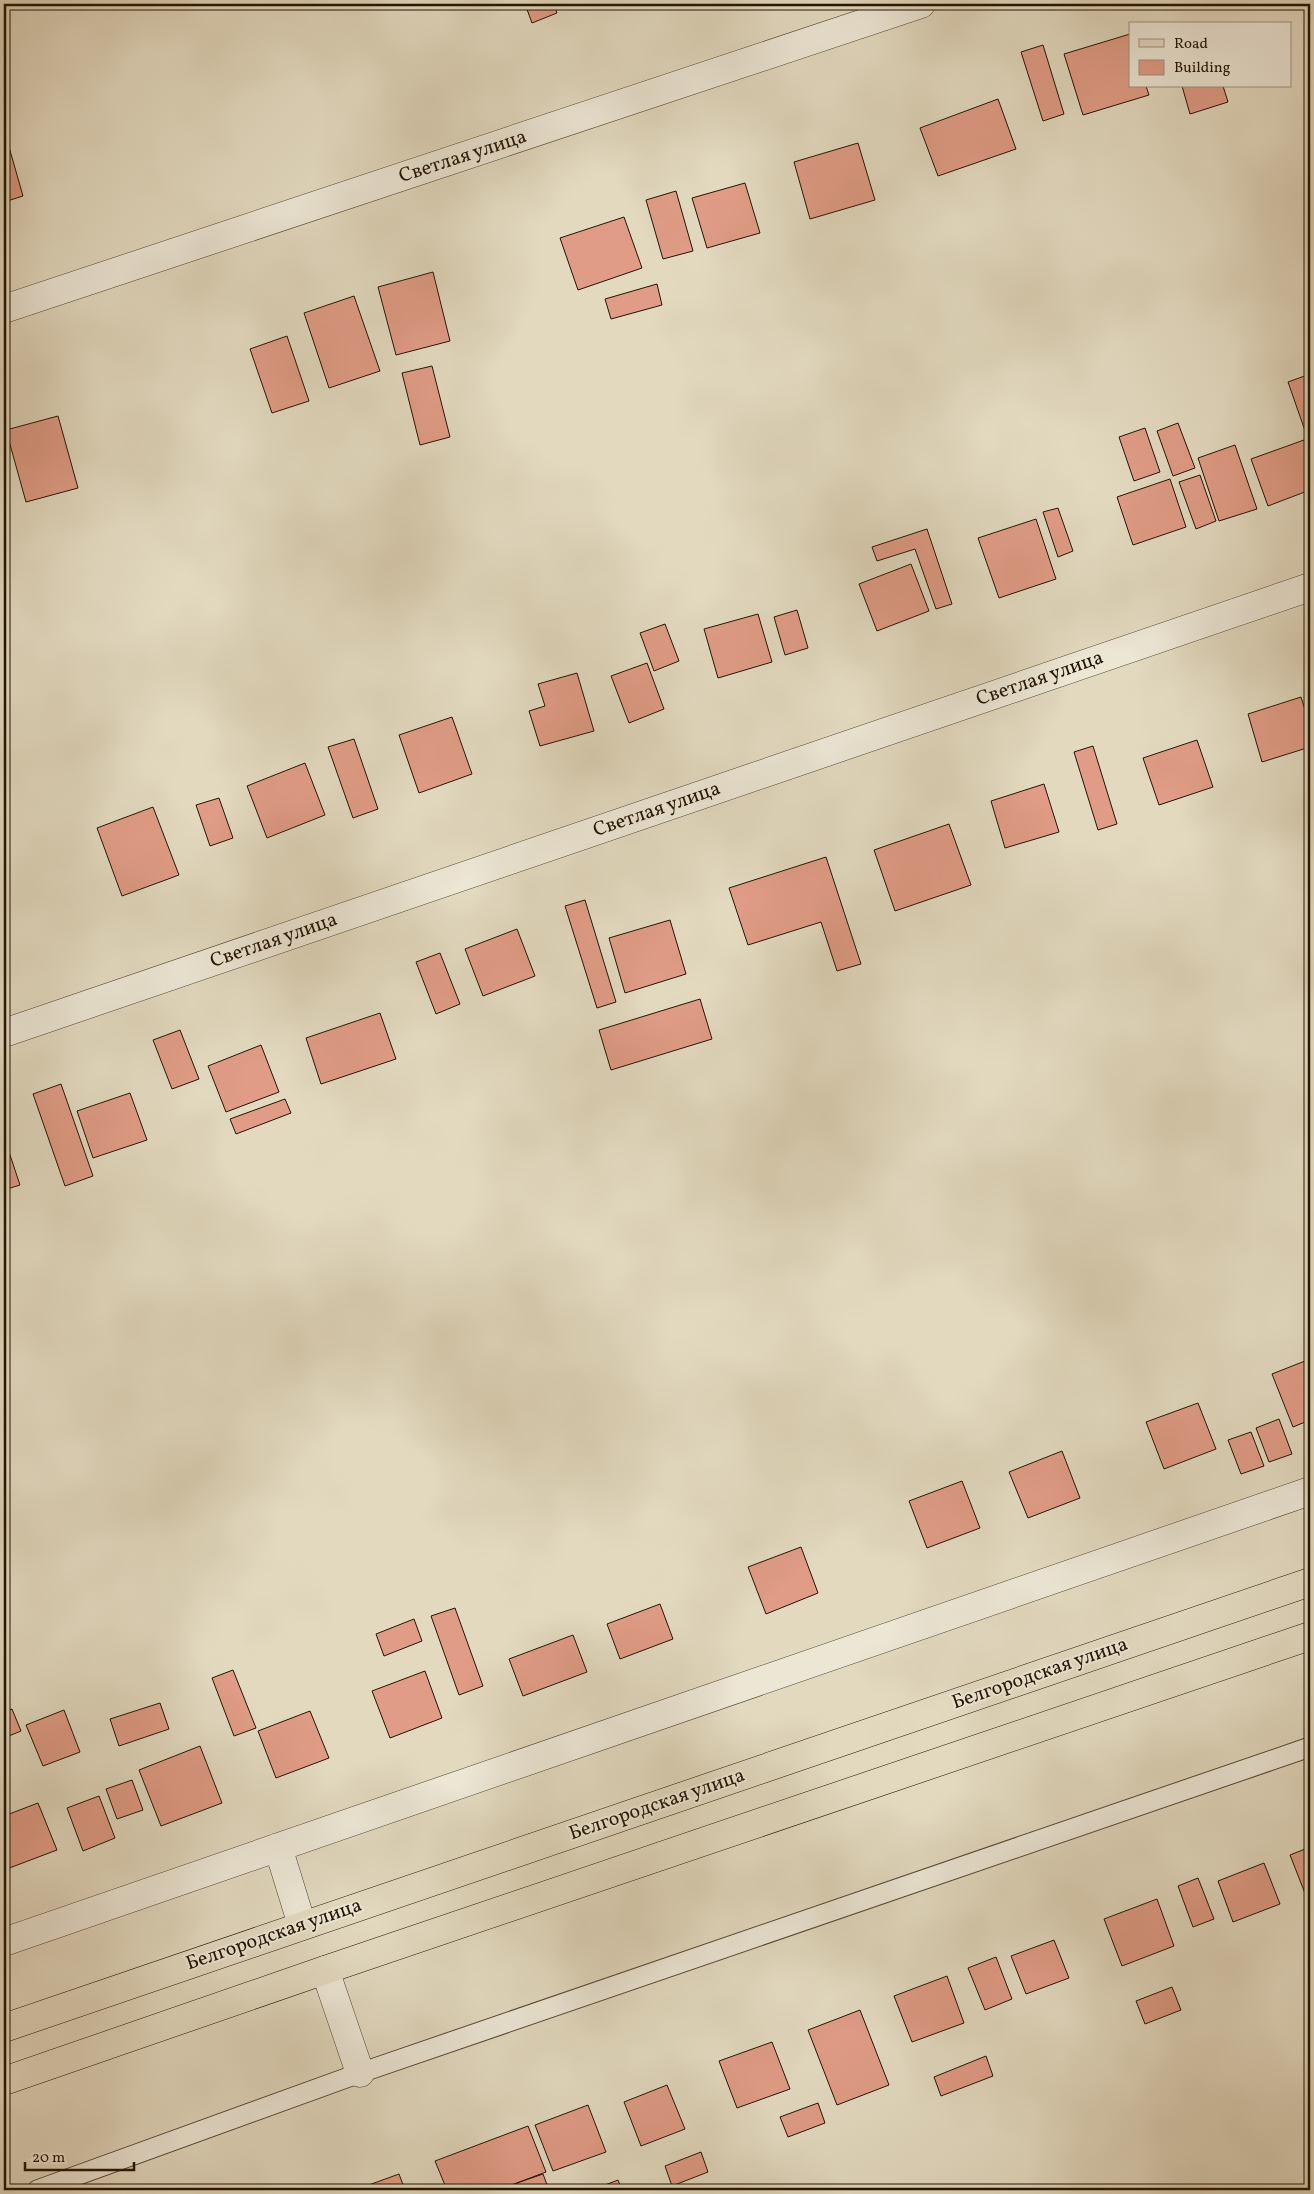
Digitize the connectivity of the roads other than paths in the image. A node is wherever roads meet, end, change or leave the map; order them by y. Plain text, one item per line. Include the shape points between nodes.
1 (921, 4) edge
2 (4, 309) edge
3 (1310, 587) edge
4 (4, 1033) edge
5 (1310, 1491) edge
6 (1310, 1582) edge
7 (1310, 1636) edge
8 (1310, 1746) edge
9 (278, 1847) junction
10 (302, 1925) junction
11 (4, 1942) edge
12 (325, 1970) junction
13 (4, 2028) edge
14 (360, 2073) junction
15 (4, 2081) edge
16 (36, 2190) edge

1 - 2 street, Светлая улица
3 - 4 street, Светлая улица
5 - 9 street
6 - 10 main road, Белгородская улица
7 - 12 main road
8 - 14 lane
9 - 10 street
9 - 11 street
10 - 13 main road, Белгородская улица
12 - 14 street
12 - 15 main road
14 - 16 lane

